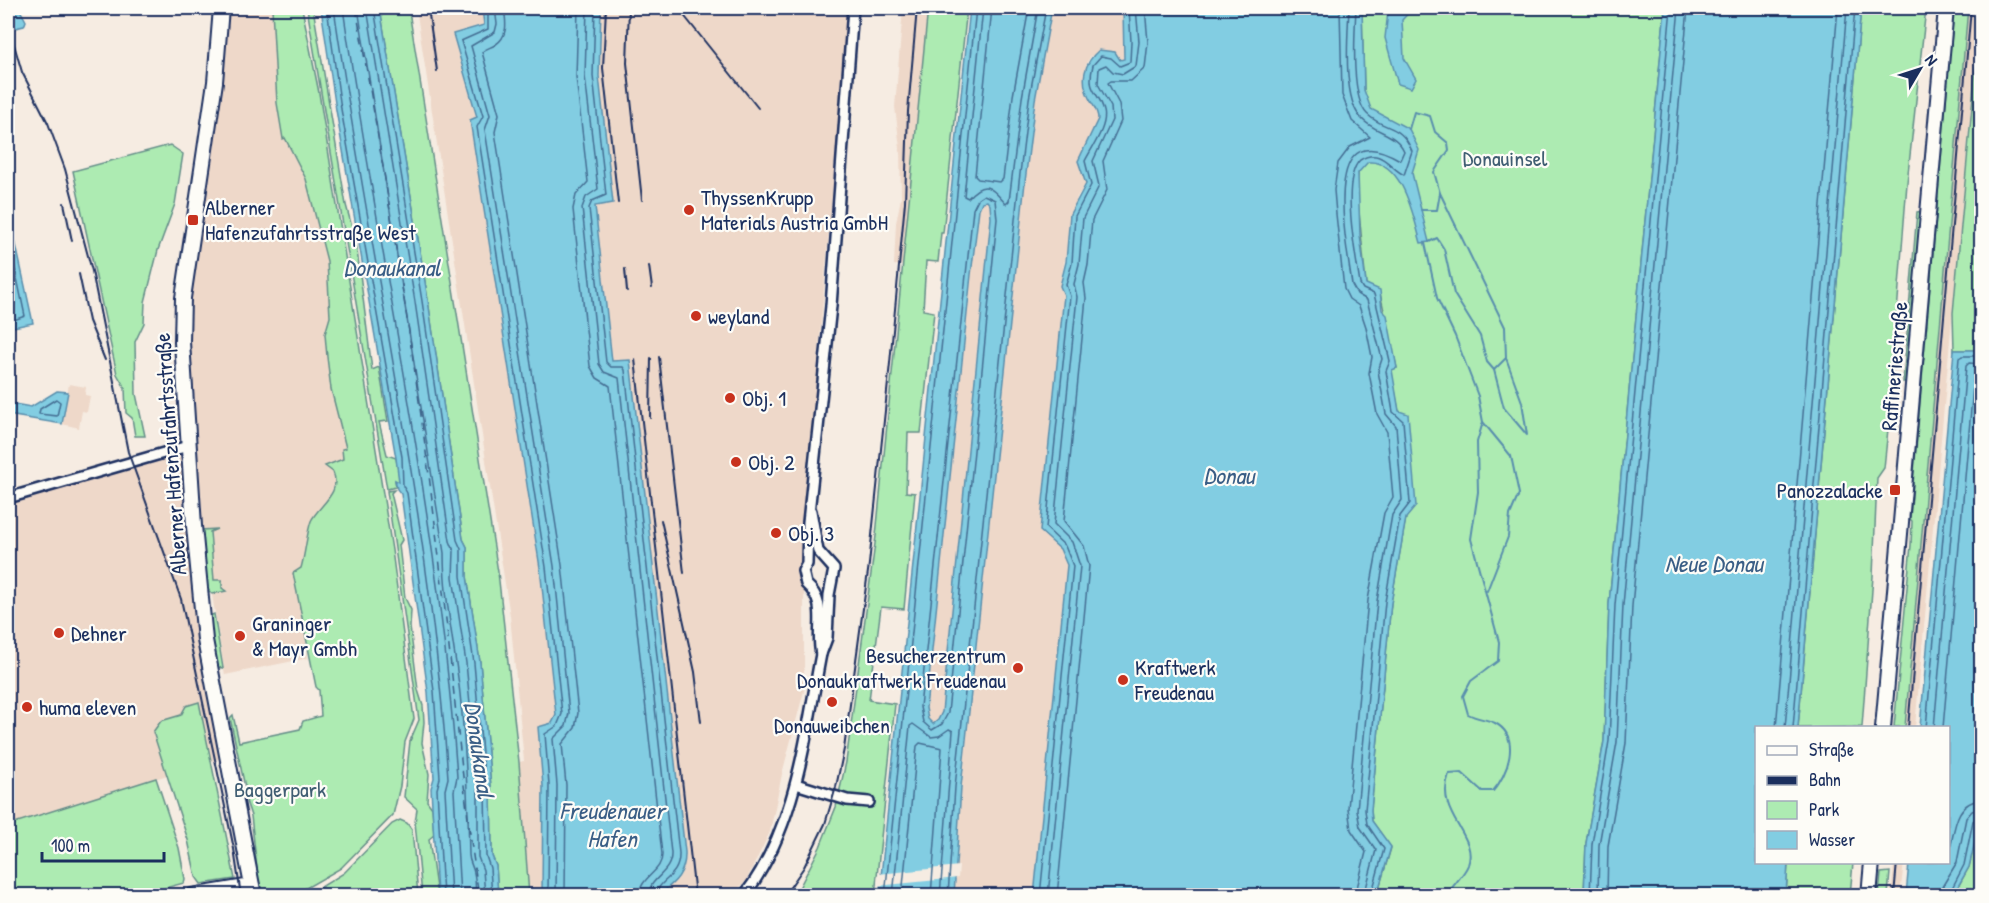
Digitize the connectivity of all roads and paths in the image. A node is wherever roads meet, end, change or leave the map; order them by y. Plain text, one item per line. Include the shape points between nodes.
1 (221, 8) edge
2 (853, 8) edge
3 (1946, 8) edge
4 (188, 446) junction
5 (8, 498) edge
6 (811, 508) junction
7 (825, 559) junction
8 (807, 564) junction
9 (831, 584) junction
10 (814, 589) junction
11 (821, 654) junction
12 (1883, 726) edge
13 (796, 783) junction
14 (870, 802) dead end
15 (1872, 864) edge
16 (253, 891) edge
17 (192, 896) edge
18 (744, 896) edge
19 (1869, 896) edge

1 - 4 street, Alberner Hafenzufahrtsstraße via 215,82 183,298
2 - 6 street via 831,306
3 - 12 street, Raffineriestraße
4 - 5 street
4 - 16 street, Alberner Hafenzufahrtsstraße via 206,640
6 - 7 street via 818,551
6 - 8 street
7 - 8 street via 817,558
7 - 9 street via 834,569
8 - 10 street via 804,579
9 - 10 street
9 - 11 street via 827,638
10 - 11 street via 821,613
11 - 13 street
13 - 14 street via 847,800
13 - 18 street via 771,851
15 - 19 street
16 - 17 street

